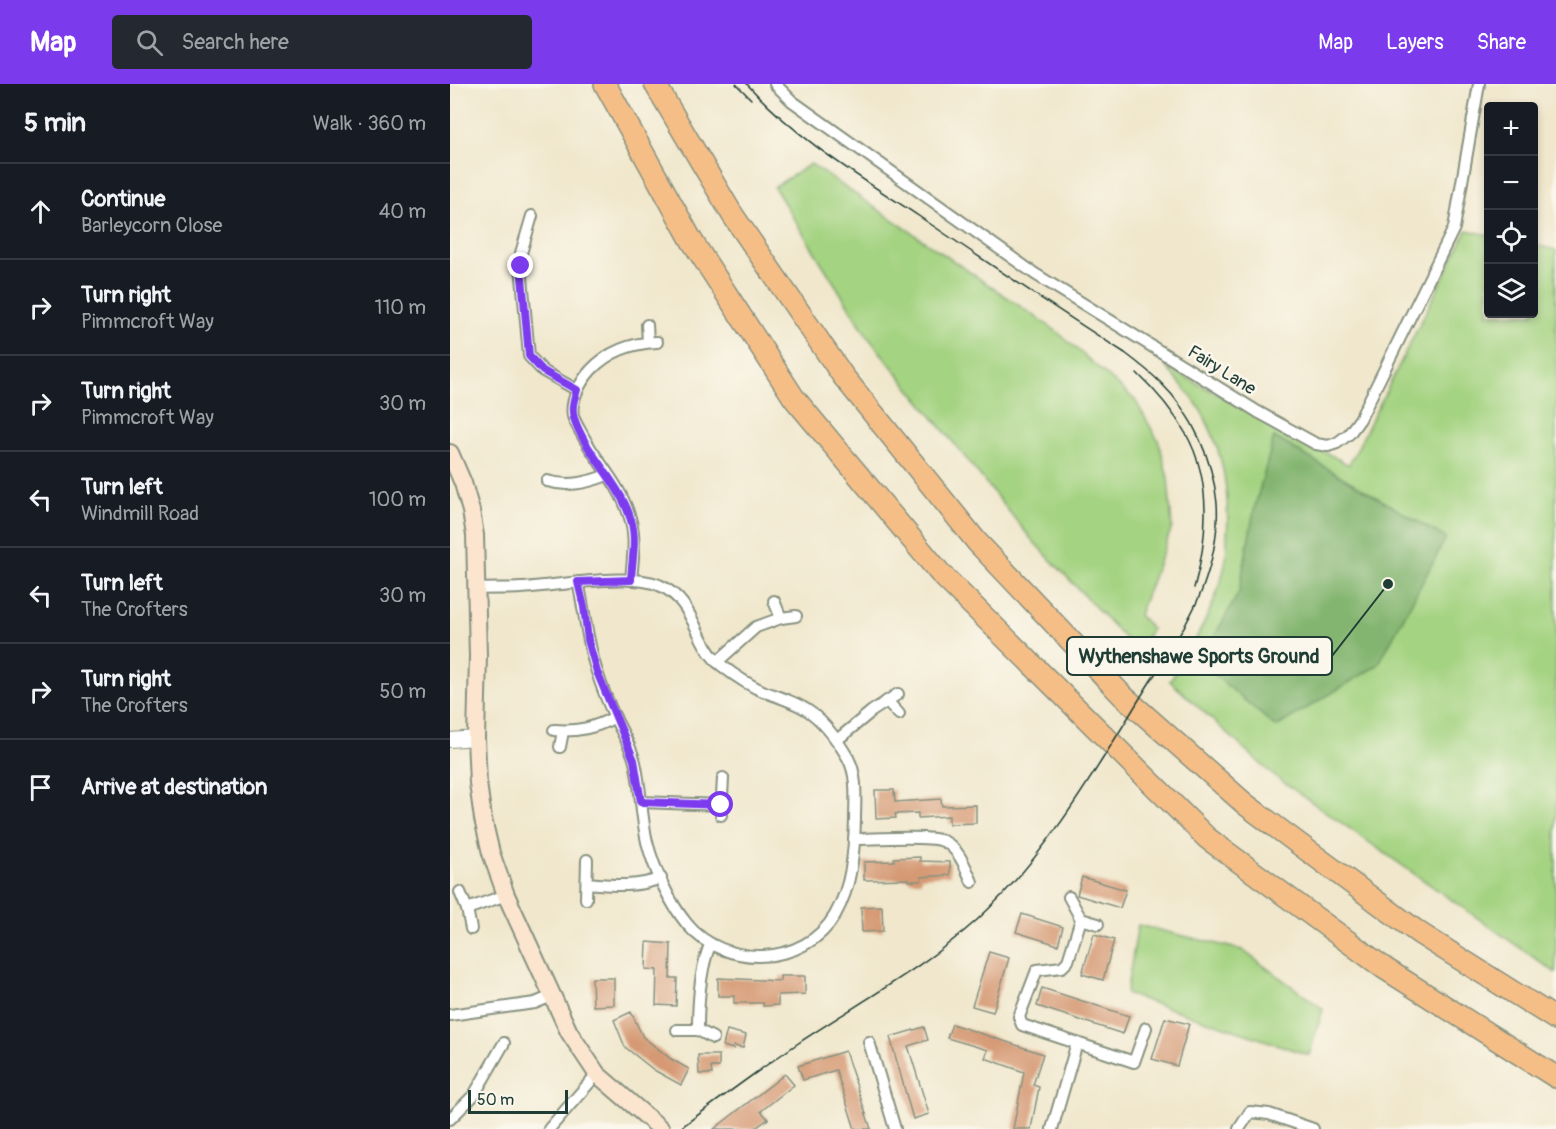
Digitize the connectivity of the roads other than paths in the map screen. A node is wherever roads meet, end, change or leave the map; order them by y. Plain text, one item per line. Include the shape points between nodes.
1 (605, 84) edge
2 (656, 84) edge
3 (775, 84) edge
4 (1479, 84) edge
5 (532, 216) dead end
6 (647, 325) dead end
7 (577, 390) junction
8 (450, 453) edge
9 (607, 475) junction
10 (547, 481) dead end
11 (631, 580) junction
12 (578, 582) junction
13 (475, 589) junction
14 (774, 601) dead end
15 (796, 616) dead end
16 (781, 618) junction
17 (717, 662) junction
18 (898, 694) dead end
19 (886, 700) junction
20 (899, 714) dead end
21 (615, 717) junction
22 (476, 738) junction
23 (450, 740) edge
24 (837, 740) junction
25 (560, 747) dead end
26 (723, 778) dead end
27 (641, 802) junction
28 (854, 839) junction
29 (587, 860) dead end
30 (661, 878) junction
31 (972, 882) dead end
32 (587, 883) junction
33 (460, 892) dead end
34 (506, 895) junction
35 (1069, 897) dead end
36 (586, 899) dead end
37 (468, 909) junction
38 (1081, 919) junction
39 (1098, 924) dead end
40 (471, 929) dead end
41 (710, 945) junction
42 (552, 996) junction
43 (450, 1015) edge
44 (1556, 1019) edge
45 (1146, 1028) dead end
46 (677, 1030) dead end
47 (698, 1030) junction
48 (714, 1038) dead end
49 (869, 1042) dead end
50 (504, 1043) dead end
51 (1077, 1043) junction
52 (597, 1074) junction
53 (1556, 1077) edge
54 (450, 1119) edge
55 (549, 1129) edge
56 (662, 1129) edge
57 (895, 1129) edge
58 (1052, 1129) edge
59 (1239, 1129) edge
60 (1313, 1129) edge

1 - 53 highway via 692,241 794,398 940,573 1207,838 1384,968
2 - 44 highway via 732,214 843,376 977,542 1114,686 1245,804 1419,933
3 - 4 street, Fairy Lane via 792,101 1035,274 1258,412 1316,444 1328,446 1349,434 1360,419 1454,228
5 - 7 street via 521,266 529,356 543,371
6 - 7 street via 652,342 609,355 586,375
7 - 9 street via 573,416
8 - 13 main road via 471,511
9 - 10 street via 569,484
9 - 11 street via 632,522
11 - 12 street
11 - 17 street via 658,585 676,597 688,610
12 - 13 street
12 - 21 street via 588,640
13 - 22 main road
14 - 16 street
15 - 16 street
16 - 17 street via 756,627
17 - 24 street via 738,679 807,710
18 - 19 street
19 - 20 street
19 - 24 street
21 - 25 street via 596,728 558,731
21 - 27 street via 634,760
22 - 23 street
22 - 34 main road via 483,819
24 - 28 street via 850,762 855,788
26 - 27 street via 721,810
27 - 30 street via 648,844
28 - 31 street via 944,841 963,861
28 - 41 street via 852,871 844,896 822,933 803,946 760,956 735,954
29 - 32 street
30 - 32 street via 648,884
30 - 41 street via 688,925
32 - 36 street
33 - 37 street
34 - 37 street
34 - 42 main road
35 - 38 street
37 - 40 street
38 - 39 street
38 - 51 street via 1068,961 1062,967 1037,970 1019,1017 1022,1025
41 - 47 street via 705,958
42 - 43 street via 535,1003
42 - 52 main road via 569,1032
45 - 51 street via 1134,1062
46 - 47 street
47 - 48 street
49 - 57 street
50 - 54 street via 474,1095
51 - 58 street
52 - 55 street
52 - 56 main road
59 - 60 street via 1250,1113 1269,1114

